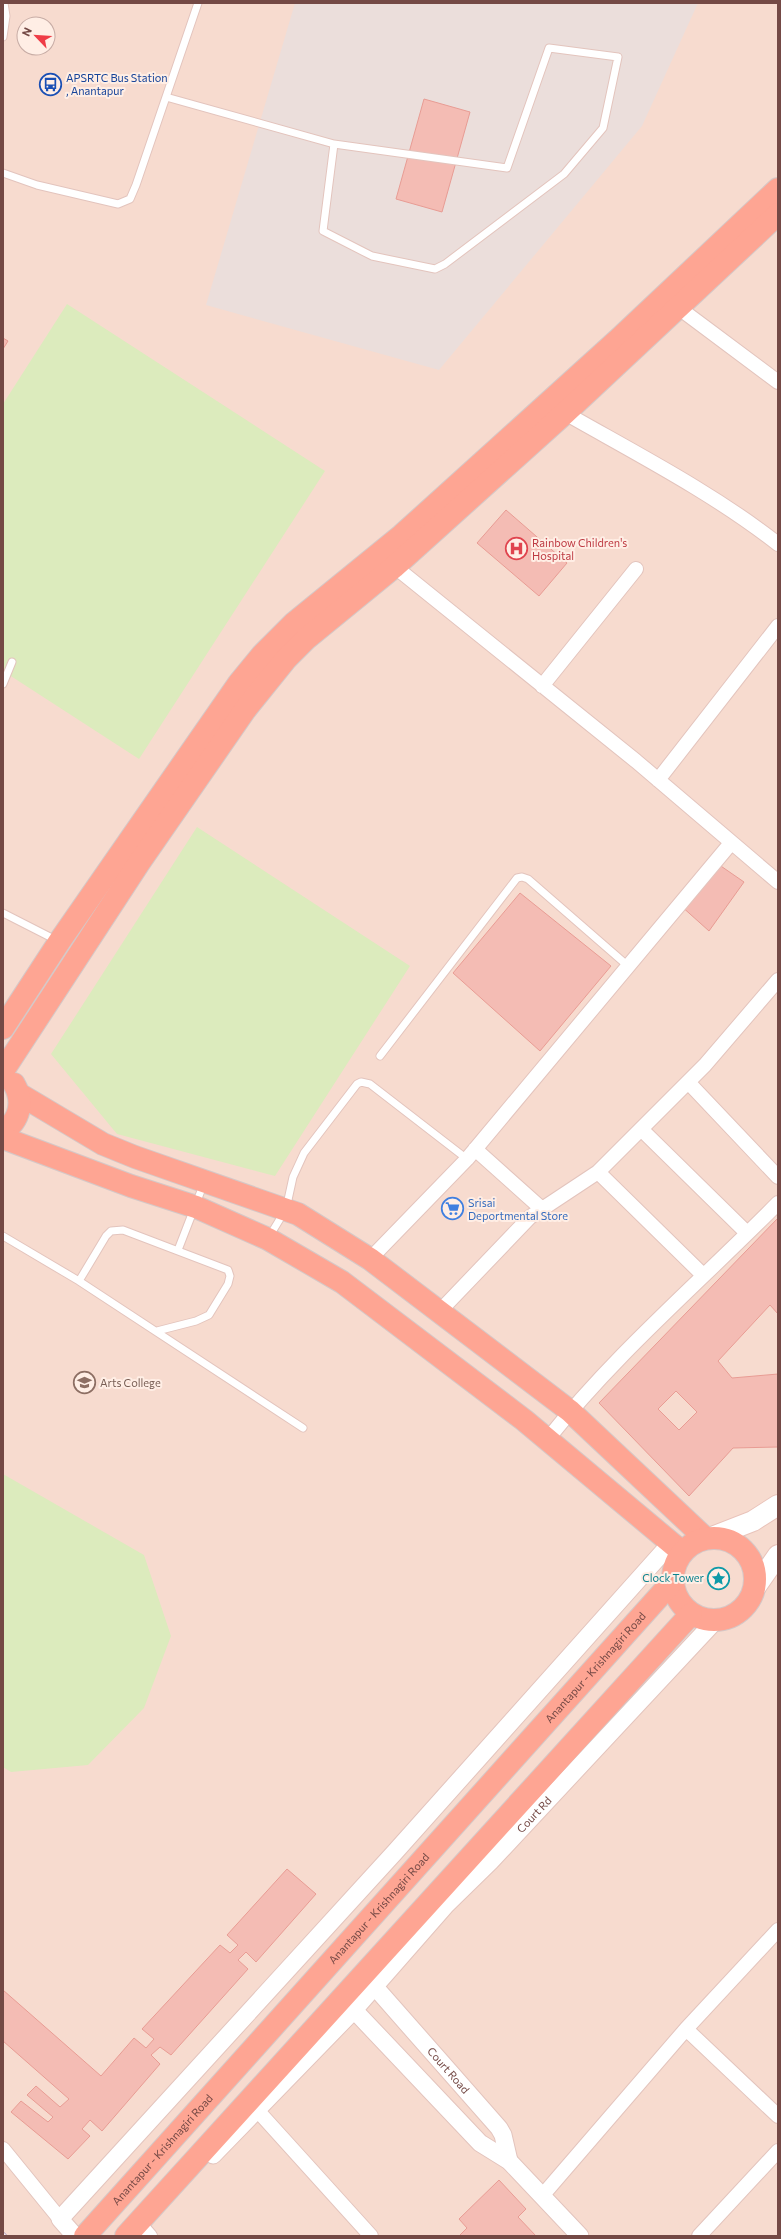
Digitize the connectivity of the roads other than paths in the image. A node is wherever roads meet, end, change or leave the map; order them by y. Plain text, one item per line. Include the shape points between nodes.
1 (4, 3) edge
2 (198, 3) edge
3 (3, 38) edge
4 (166, 97) junction
5 (334, 144) junction
6 (3, 173) edge
7 (778, 189) edge
8 (778, 214) edge
9 (679, 308) junction
10 (778, 382) edge
11 (565, 413) junction
12 (778, 544) edge
13 (387, 560) junction
14 (636, 569) dead end
15 (778, 626) edge
16 (12, 662) dead end
17 (3, 684) edge
18 (542, 686) junction
19 (658, 780) junction
20 (732, 843) junction
21 (776, 876) edge
22 (3, 913) edge
23 (59, 942) junction
24 (628, 966) junction
25 (778, 980) edge
26 (3, 1028) edge
27 (380, 1056) dead end
28 (3, 1071) edge
29 (3, 1074) edge
30 (688, 1082) junction
31 (19, 1094) junction
32 (641, 1129) junction
33 (3, 1131) edge
34 (3, 1138) edge
35 (471, 1154) junction
36 (598, 1172) junction
37 (778, 1177) edge
38 (205, 1182) junction
39 (778, 1203) edge
40 (196, 1207) junction
41 (286, 1209) junction
42 (542, 1209) junction
43 (747, 1233) junction
44 (3, 1236) edge
45 (268, 1239) junction
46 (178, 1250) junction
47 (370, 1259) junction
48 (703, 1275) junction
49 (79, 1281) junction
50 (439, 1312) junction
51 (156, 1331) junction
52 (570, 1411) junction
53 (303, 1428) dead end
54 (547, 1440) junction
55 (778, 1505) edge
56 (709, 1538) junction
57 (676, 1547) junction
58 (778, 1555) edge
59 (673, 1582) junction
60 (755, 1588) junction
61 (691, 1614) junction
62 (715, 1621) junction
63 (778, 1930) edge
64 (375, 1987) junction
65 (354, 2010) junction
66 (686, 2029) junction
67 (257, 2110) junction
68 (778, 2116) edge
69 (3, 2148) edge
70 (778, 2151) edge
71 (509, 2161) junction
72 (542, 2196) junction
73 (60, 2219) junction
74 (138, 2234) edge
75 (75, 2236) edge
76 (85, 2236) edge
77 (371, 2236) edge
78 (580, 2236) edge
79 (700, 2236) edge

1 - 3 lane via 6,16
2 - 4 lane
4 - 5 lane
4 - 6 lane via 136,186 130,199 124,203 118,204 37,185
5 - 5 lane via 323,232 372,256 435,269 564,174 603,128 618,57 549,48 507,168
7 - 13 highway
8 - 9 highway
9 - 10 street
9 - 11 highway
11 - 12 street via 696,488
11 - 13 highway
13 - 18 street
13 - 23 highway via 294,623 262,654
13 - 28 highway via 286,658 268,680 139,863
14 - 18 street
15 - 19 street
16 - 17 lane
18 - 19 street
19 - 20 street
20 - 21 street
20 - 24 street
22 - 23 lane
23 - 26 highway
24 - 27 lane via 528,879 517,878
24 - 35 street
25 - 30 street
29 - 31 highway
30 - 32 street
30 - 37 street
31 - 33 highway via 18,1115
31 - 38 highway via 103,1144
32 - 36 street
32 - 43 street
34 - 40 highway via 131,1186
35 - 41 lane via 370,1084 361,1082 304,1153 293,1177
35 - 42 street
35 - 47 street
36 - 42 street
36 - 48 street
38 - 40 lane
38 - 41 highway
39 - 43 street
40 - 45 highway
40 - 46 lane
41 - 45 lane
41 - 47 highway
42 - 50 street via 530,1217
43 - 48 street
44 - 49 lane
45 - 54 highway via 342,1282
46 - 49 lane via 117,1229 106,1236
46 - 51 lane via 228,1270 228,1284 209,1314 196,1321
47 - 50 highway
48 - 52 street via 664,1312
49 - 51 lane
50 - 52 highway
51 - 53 lane
52 - 54 street
52 - 56 highway
54 - 57 highway
55 - 56 main road via 752,1521
56 - 57 highway
56 - 60 highway via 724,1538 736,1543 746,1552 753,1563 756,1575
57 - 59 highway
57 - 73 street
58 - 60 main road
59 - 61 highway via 675,1594
59 - 76 highway, Anantapur - Krishnagiri Road
60 - 62 highway via 740,1612
61 - 62 highway
61 - 74 highway
62 - 64 street, Court Rd via 446,1905
63 - 66 street
64 - 65 street, Court Rd
64 - 71 street, Court Road via 499,2128
65 - 67 street, Court Rd
65 - 71 street via 480,2143
66 - 68 street
66 - 72 street
67 - 74 street, Court Rd
67 - 77 street
69 - 73 street
70 - 79 street
71 - 72 street
72 - 78 street
73 - 75 street

